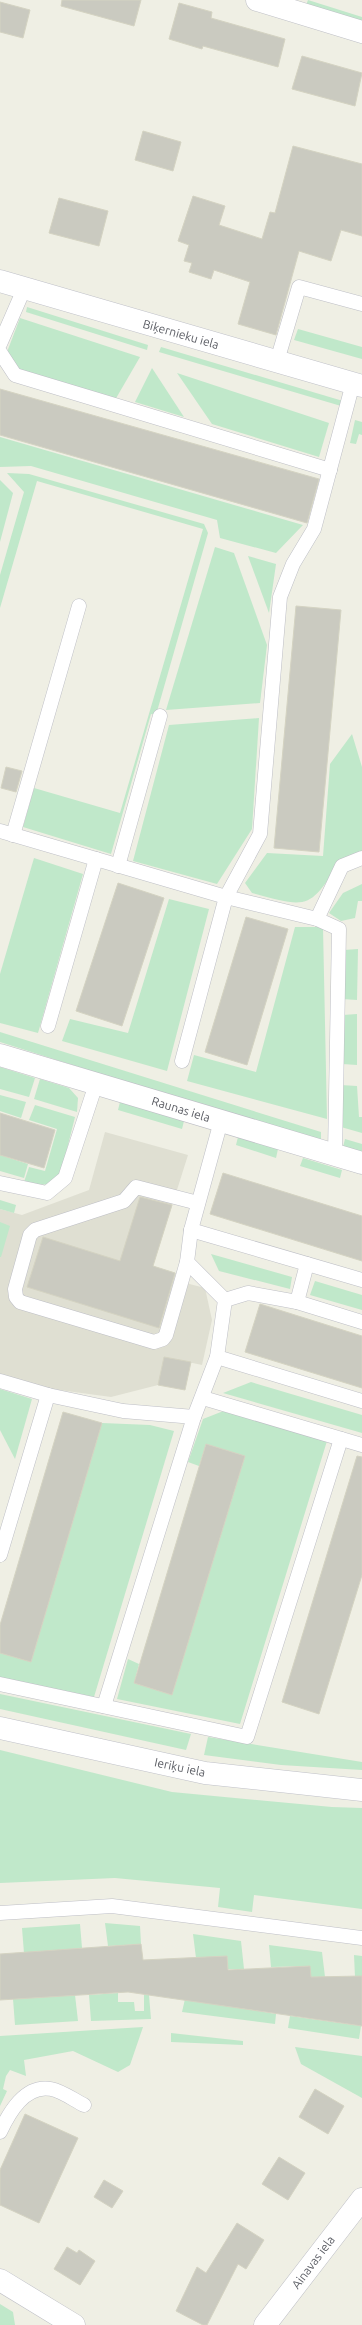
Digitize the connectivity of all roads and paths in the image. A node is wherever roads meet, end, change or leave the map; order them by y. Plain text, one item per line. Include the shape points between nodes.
1 (257, 0) edge
2 (362, 32) edge
3 (0, 281) edge
4 (24, 289) junction
5 (362, 304) edge
6 (0, 344) edge
7 (0, 352) edge
8 (277, 361) junction
9 (358, 384) edge
10 (330, 470) junction
11 (79, 606) dead end
12 (160, 716) dead end
13 (7, 833) edge
14 (362, 858) edge
15 (96, 859) junction
16 (118, 866) junction
17 (226, 897) junction
18 (317, 918) junction
19 (48, 1026) dead end
20 (0, 1055) edge
21 (182, 1061) dead end
22 (96, 1084) junction
23 (221, 1121) junction
24 (335, 1155) junction
25 (362, 1163) edge
26 (0, 1183) edge
27 (198, 1203) junction
28 (191, 1230) junction
29 (187, 1262) junction
30 (307, 1264) junction
31 (362, 1280) edge
32 (225, 1300) junction
33 (297, 1302) junction
34 (362, 1322) edge
35 (217, 1357) junction
36 (0, 1380) edge
37 (48, 1395) junction
38 (203, 1398) junction
39 (362, 1401) edge
40 (194, 1417) junction
41 (341, 1439) junction
42 (362, 1445) edge
43 (0, 1556) edge
44 (0, 1684) edge
45 (104, 1706) junction
46 (0, 1728) edge
47 (362, 1790) edge
48 (0, 1913) edge
49 (362, 1938) edge
50 (84, 2105) dead end
51 (0, 2132) edge
52 (362, 2198) edge
53 (0, 2280) edge
54 (74, 2325) edge
55 (265, 2325) edge

1 - 2 street
3 - 4 street, Biķernieku iela
4 - 6 lane
4 - 8 street, Biķernieku iela
5 - 8 lane via 299,287
7 - 10 lane via 14,375
8 - 9 street, Biķernieku iela
9 - 10 lane
10 - 17 lane via 314,529 293,564 280,597 260,834
11 - 13 lane
12 - 16 lane
13 - 15 lane
14 - 18 lane via 342,866
15 - 16 lane
15 - 19 lane
16 - 17 lane
17 - 18 lane
17 - 21 lane
18 - 24 lane via 339,929
20 - 22 street, Raunas iela
22 - 23 street, Raunas iela
22 - 26 lane via 65,1178 47,1193
23 - 24 street, Raunas iela
23 - 27 lane
24 - 25 street, Raunas iela
27 - 28 lane
27 - 29 lane via 136,1187 124,1201 35,1230 30,1235 14,1289 20,1302 154,1342 166,1335
28 - 29 lane
28 - 30 lane
29 - 32 lane
30 - 31 lane
30 - 33 lane
32 - 33 lane via 248,1294
32 - 35 lane
33 - 34 lane
35 - 38 lane
35 - 39 lane
36 - 37 lane
37 - 40 lane via 123,1411
37 - 43 lane
38 - 40 lane
38 - 41 lane
40 - 45 lane
41 - 42 lane
41 - 45 lane via 247,1737
44 - 45 lane
46 - 47 street, Ieriķu iela via 205,1773
48 - 49 lane via 112,1906
50 - 51 lane via 50,2089 32,2090 17,2103
52 - 55 street, Ainavas iela
53 - 54 street

